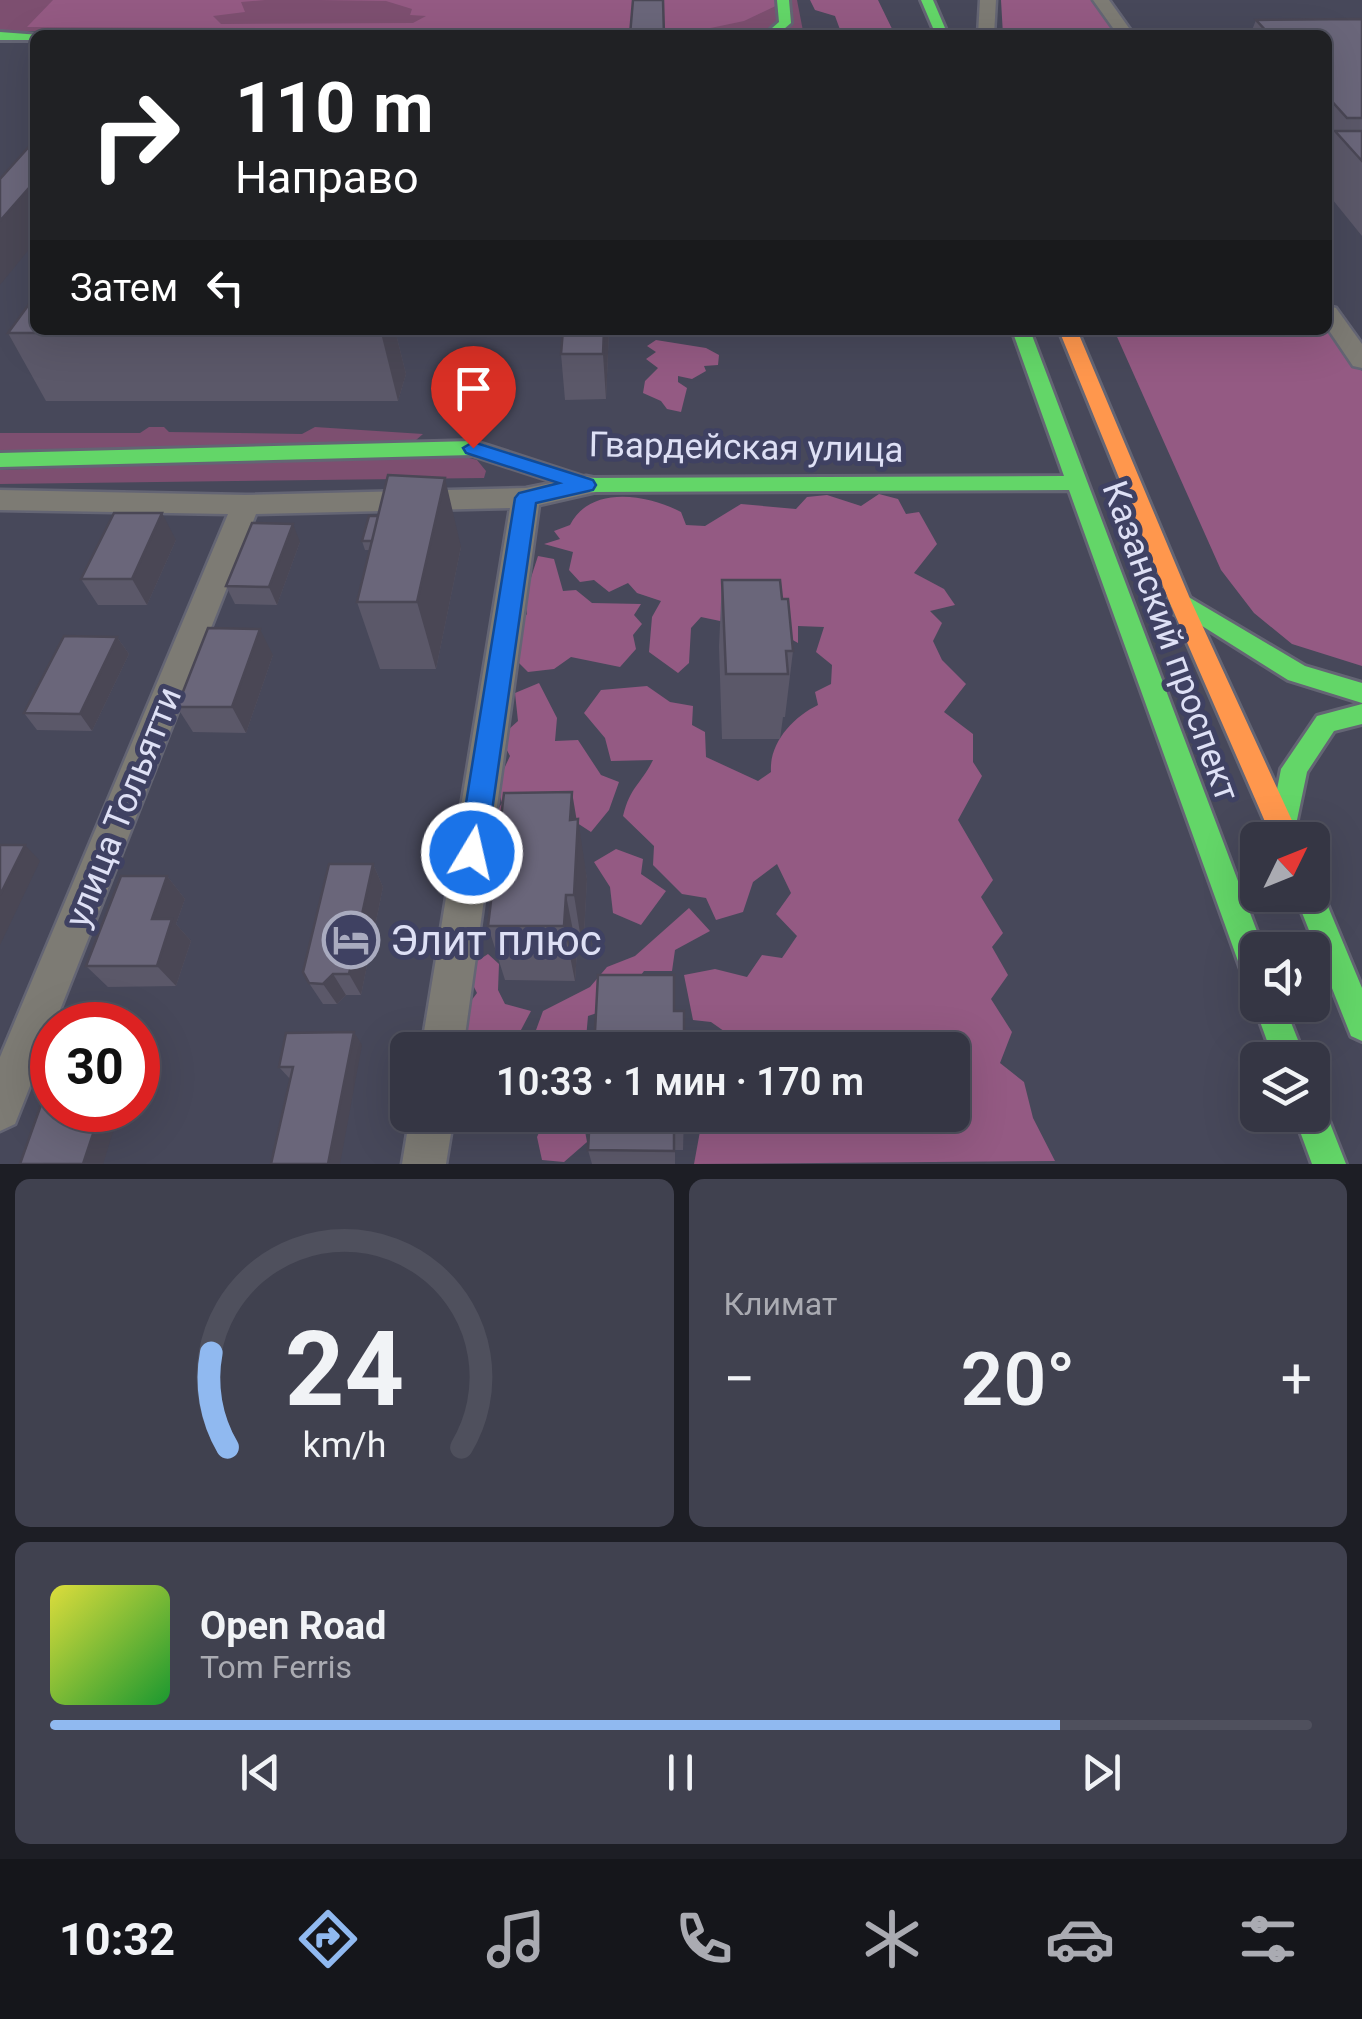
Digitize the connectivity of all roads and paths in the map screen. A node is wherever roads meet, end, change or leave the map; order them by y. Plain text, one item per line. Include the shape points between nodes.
1 (784, 0) edge
2 (988, 0) edge
3 (1101, 0) edge
4 (776, 30) edge
5 (986, 30) edge
6 (1122, 30) edge
7 (0, 36) edge
8 (30, 36) edge
9 (1332, 319) edge
10 (1023, 335) edge
11 (1070, 335) edge
12 (1362, 361) edge
13 (0, 460) edge
14 (1076, 484) junction
15 (586, 485) junction
16 (526, 498) junction
17 (0, 500) edge
18 (246, 505) junction
19 (1180, 601) junction
20 (1362, 693) edge
21 (1362, 714) edge
22 (1279, 822) edge
23 (1287, 822) edge
24 (1316, 912) edge
25 (1242, 932) edge
26 (1362, 1026) edge
27 (445, 1032) edge
28 (0, 1109) edge
29 (429, 1132) edge
30 (1317, 1132) edge
31 (424, 1164) edge
32 (1329, 1164) edge

1 - 4 main road via 785,23
2 - 5 street
3 - 6 street
7 - 8 main road
9 - 12 street
10 - 14 main road, Казанский проспект
11 - 19 main road, Казанский проспект
13 - 15 main road, Гвардейская улица via 473,448
14 - 15 main road, Гвардейская улица
14 - 25 main road, Казанский проспект
15 - 16 street
16 - 18 street
16 - 27 street
17 - 18 street
18 - 28 street, улица Тольятти
19 - 20 main road via 1297,673
19 - 22 main road, Казанский проспект
21 - 23 main road via 1326,723 1294,769
24 - 26 main road
29 - 31 street
30 - 32 main road

